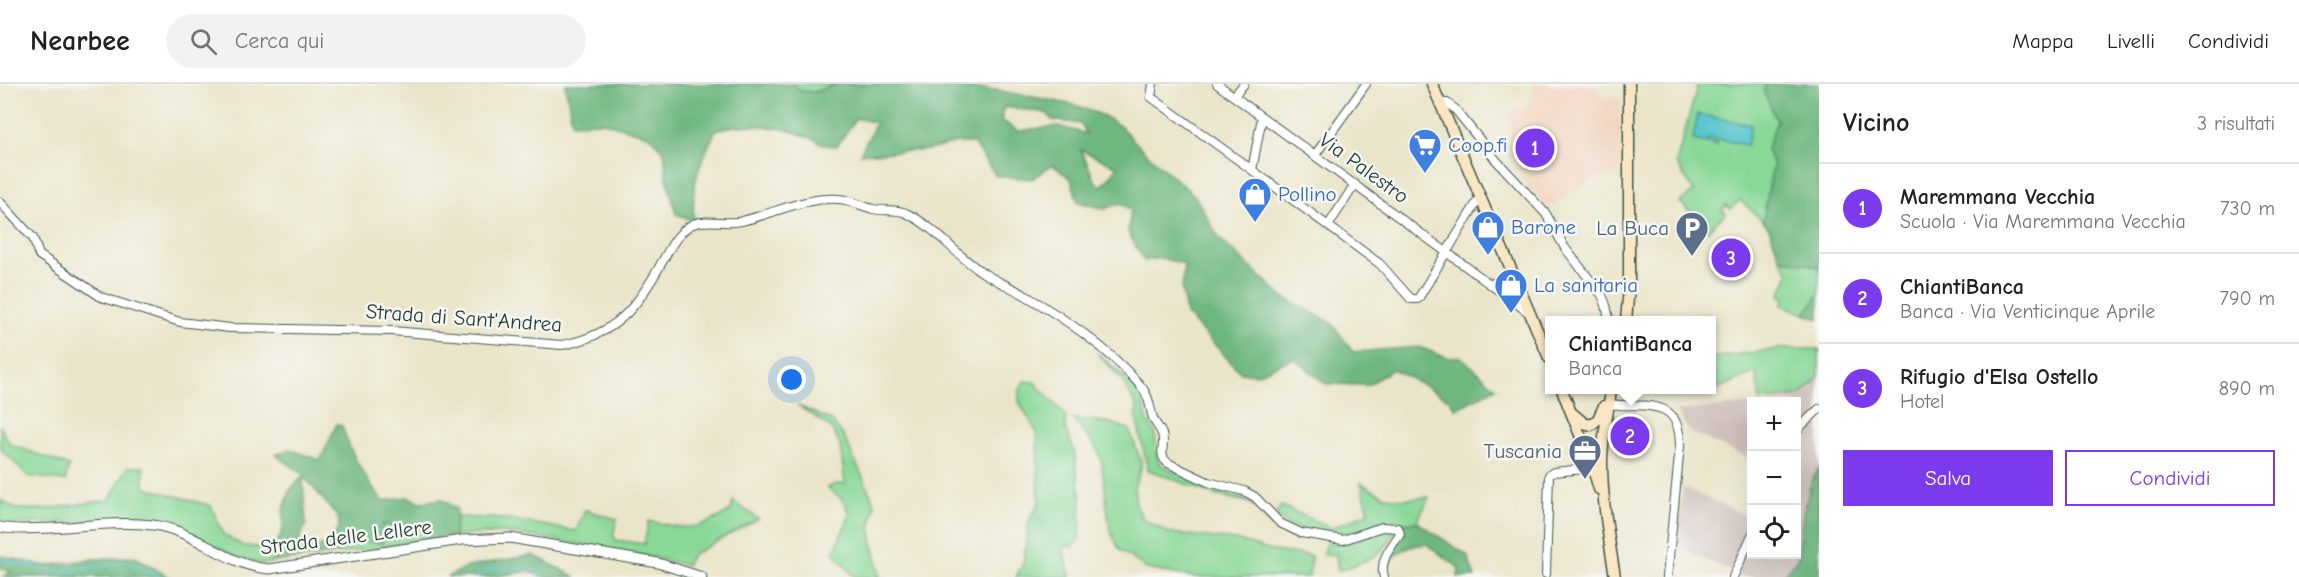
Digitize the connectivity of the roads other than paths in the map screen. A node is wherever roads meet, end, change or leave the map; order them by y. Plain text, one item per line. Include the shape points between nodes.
1 (1153, 84) edge
2 (1217, 84) edge
3 (1244, 84) edge
4 (1366, 84) edge
5 (1629, 84) edge
6 (1432, 85) edge
7 (1234, 96) junction
8 (1439, 103) junction
9 (1262, 117) junction
10 (1315, 155) junction
11 (1252, 170) junction
12 (1355, 184) junction
13 (1480, 197) junction
14 (0, 202) edge
15 (1328, 226) junction
16 (1448, 251) junction
17 (1512, 272) junction
18 (1489, 281) junction
19 (1529, 313) junction
20 (1608, 316) edge
21 (1626, 316) edge
22 (1545, 349) edge
23 (1564, 394) edge
24 (1609, 394) edge
25 (1610, 394) edge
26 (1610, 404) junction
27 (1819, 409) edge
28 (1572, 412) junction
29 (1801, 427) edge
30 (1603, 441) junction
31 (1583, 443) junction
32 (1597, 465) junction
33 (0, 527) edge
34 (1747, 546) edge
35 (1546, 574) dead end
36 (702, 577) edge
37 (1384, 577) edge
38 (1615, 577) edge
39 (1667, 577) edge
40 (1733, 577) edge

1 - 11 street via 1150,97
2 - 7 street, Via Palestro
3 - 7 street
4 - 10 street
5 - 21 main road
6 - 8 main road
7 - 9 street, Via Palestro
8 - 13 main road
8 - 20 street via 1455,109 1546,214 1565,249 1602,295
9 - 10 street, Via Palestro
9 - 11 street
10 - 12 street, Via Palestro
11 - 15 street
12 - 15 street
12 - 16 street, Via Palestro
13 - 16 street
13 - 17 main road
14 - 37 street, Strada di Sant'Andrea via 33,238 39,255 101,297 180,322 230,328 392,331 562,345 592,337 617,322 642,297 681,232 694,223 741,221 818,198 895,210 918,220 980,271 1096,341 1112,355 1148,396 1162,434 1161,453 1168,463 1208,482 1244,491 1280,523 1302,533 1344,540 1382,527 1398,528 1400,534 1382,566
15 - 16 street via 1384,268 1408,298 1415,300
16 - 18 street, Via Palestro
17 - 18 street via 1504,284
17 - 19 main road
18 - 19 street, Via Palestro
19 - 22 main road
23 - 28 main road
24 - 28 main road via 1594,424 1584,423
25 - 26 main road
26 - 30 main road
26 - 39 street via 1658,406 1669,413 1678,429 1680,446
27 - 29 street
28 - 31 main road
30 - 31 main road via 1591,449
30 - 31 main road via 1598,431 1589,430
30 - 32 main road
31 - 32 main road
32 - 35 street via 1549,475
32 - 38 main road
33 - 36 street, Strada delle Lellere via 154,525 179,533 240,564 269,569 462,540 510,538 658,562
34 - 40 street

